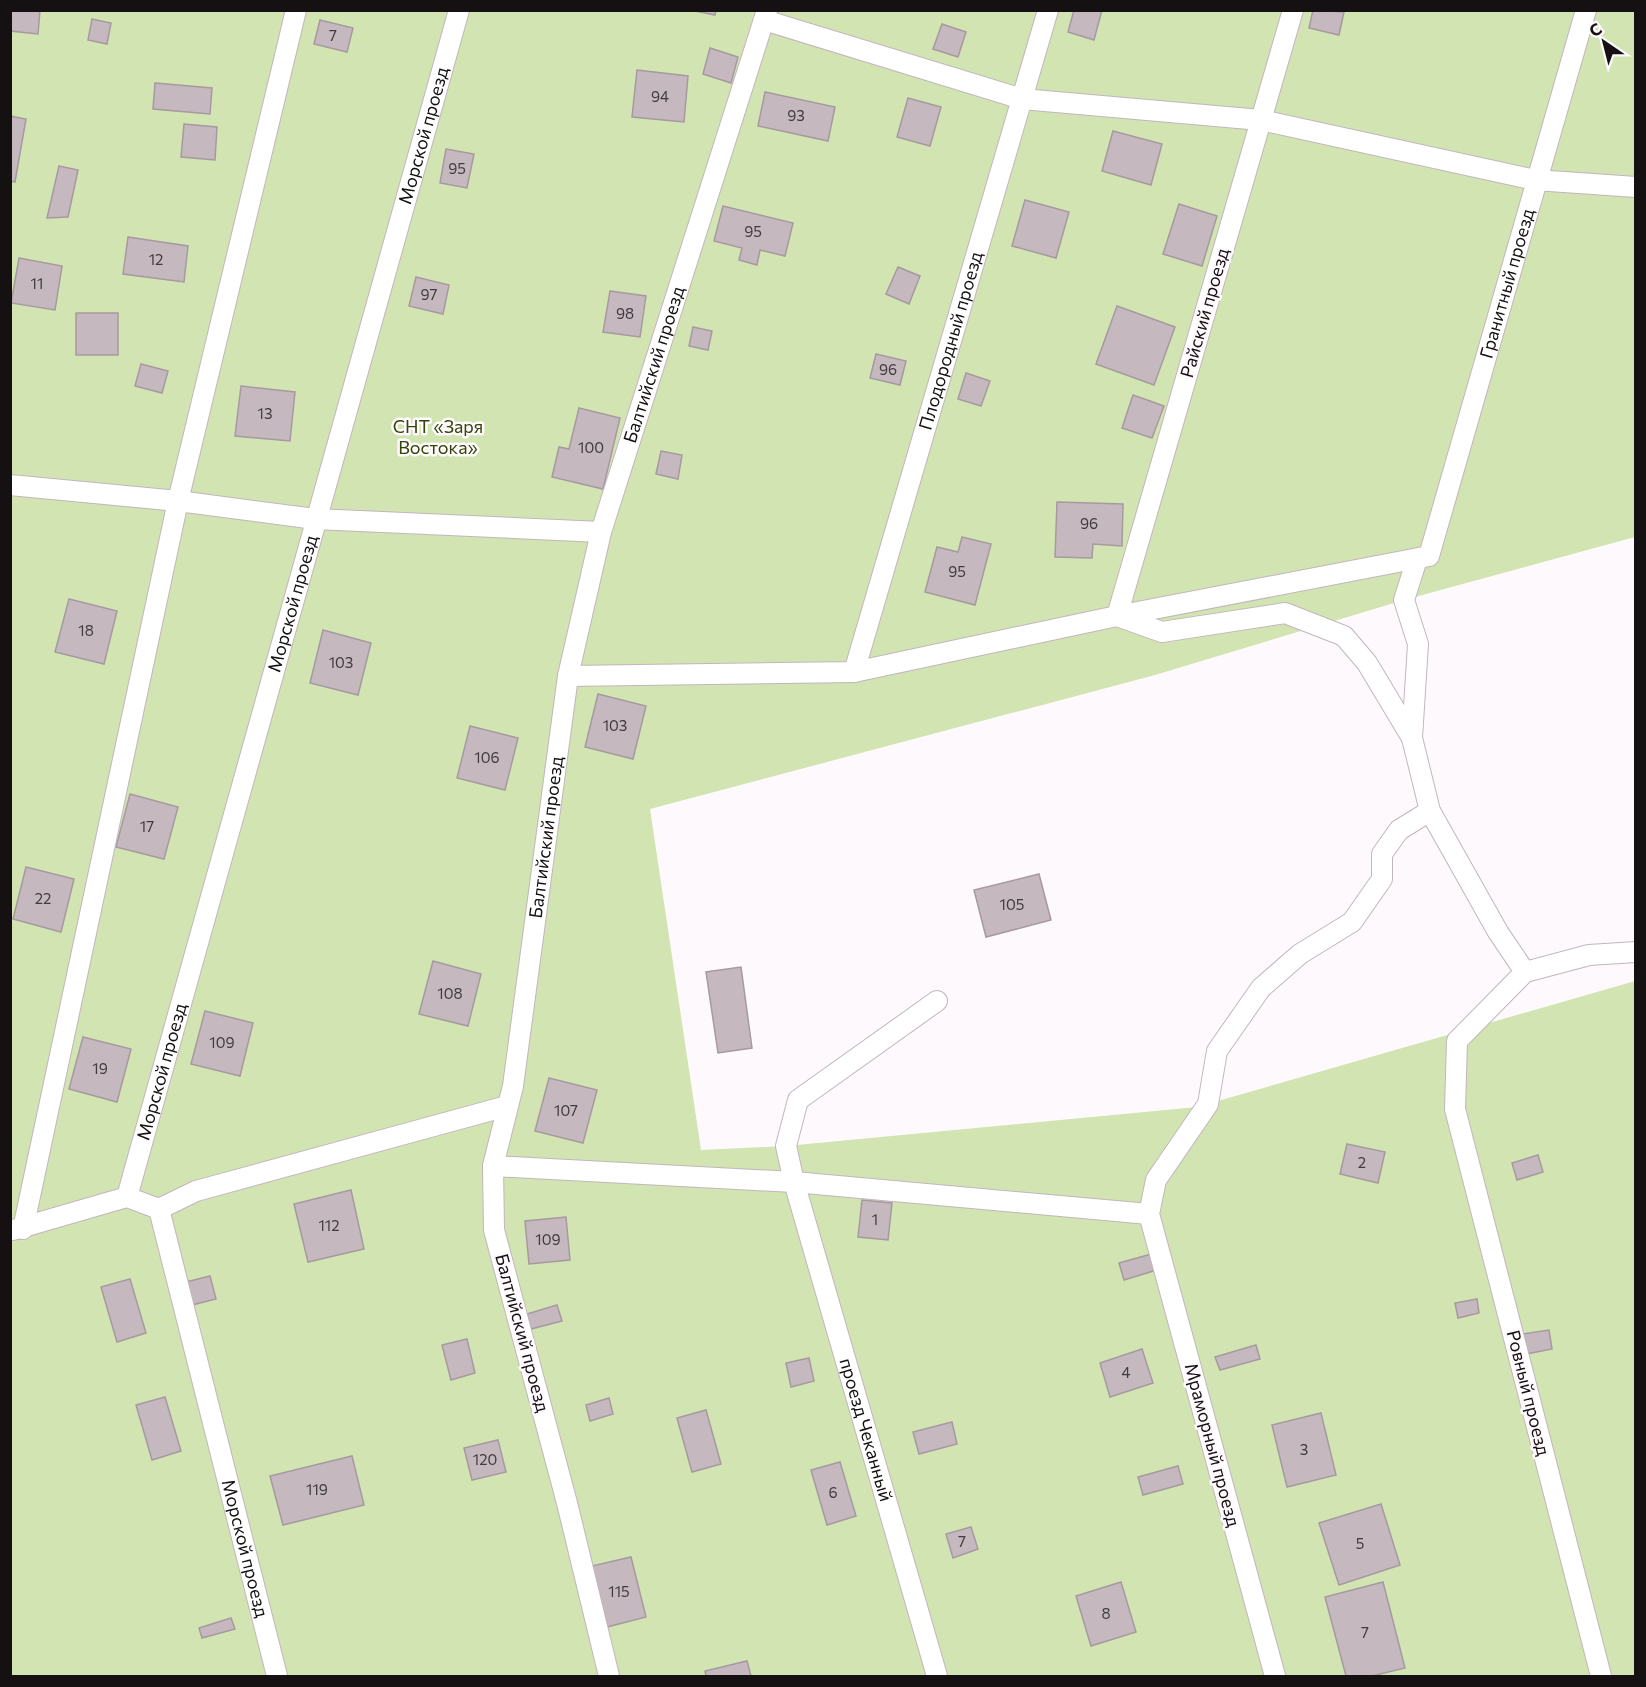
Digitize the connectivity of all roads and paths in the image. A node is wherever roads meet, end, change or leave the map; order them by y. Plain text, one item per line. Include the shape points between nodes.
1 (296, 10) edge
2 (459, 10) edge
3 (1048, 10) edge
4 (1293, 10) edge
5 (1586, 10) edge
6 (765, 15) edge
7 (1022, 99) junction
8 (1261, 120) junction
9 (1535, 180) junction
10 (1635, 187) edge
11 (10, 485) edge
12 (178, 501) junction
13 (315, 519) junction
14 (601, 532) junction
15 (1423, 557) junction
16 (1117, 616) junction
17 (854, 672) junction
18 (568, 676) junction
19 (1412, 738) junction
20 (1430, 811) junction
21 (1635, 952) edge
22 (1525, 972) junction
23 (937, 1001) dead end
24 (507, 1106) junction
25 (493, 1166) junction
26 (794, 1182) junction
27 (127, 1197) junction
28 (159, 1209) junction
29 (1149, 1214) junction
30 (17, 1230) edge
31 (277, 1677) edge
32 (609, 1677) edge
33 (937, 1677) edge
34 (1275, 1677) edge
35 (1601, 1677) edge

1 - 12 lane
2 - 13 lane, Морской проезд
3 - 7 lane, Плодородный проезд
4 - 8 lane, Райский проезд
5 - 9 lane, Гранитный проезд
6 - 7 lane
6 - 14 lane, Балтийский проезд
7 - 8 lane
7 - 17 lane, Плодородный проезд
8 - 9 lane
8 - 16 lane, Райский проезд
9 - 10 lane
9 - 15 lane, Гранитный проезд
11 - 12 lane
12 - 13 lane
12 - 30 lane
13 - 14 lane
13 - 27 lane, Морской проезд
14 - 18 lane, Балтийский проезд
15 - 16 lane
15 - 19 lane, Гранитный проезд via 1404,600 1418,644
16 - 17 lane
16 - 19 lane via 1162,632 1285,613 1344,636 1367,663
17 - 18 lane
18 - 24 lane, Балтийский проезд via 513,1086
19 - 20 lane
20 - 22 lane
20 - 29 lane via 1399,830 1382,854 1382,879 1352,922 1300,954 1261,988 1223,1042 1217,1051 1208,1104 1156,1180
21 - 22 lane via 1589,955
22 - 35 lane, Ровный проезд via 1457,1041 1455,1109
23 - 26 lane, проезд Чеканный via 798,1100 786,1146
24 - 25 lane, Балтийский проезд
24 - 28 lane via 196,1191
25 - 26 lane
25 - 32 lane, Балтийский проезд via 494,1230
26 - 29 lane
26 - 33 lane, проезд Чеканный
27 - 28 lane
27 - 30 lane
28 - 31 lane, Морской проезд
29 - 34 lane, Мраморный проезд

